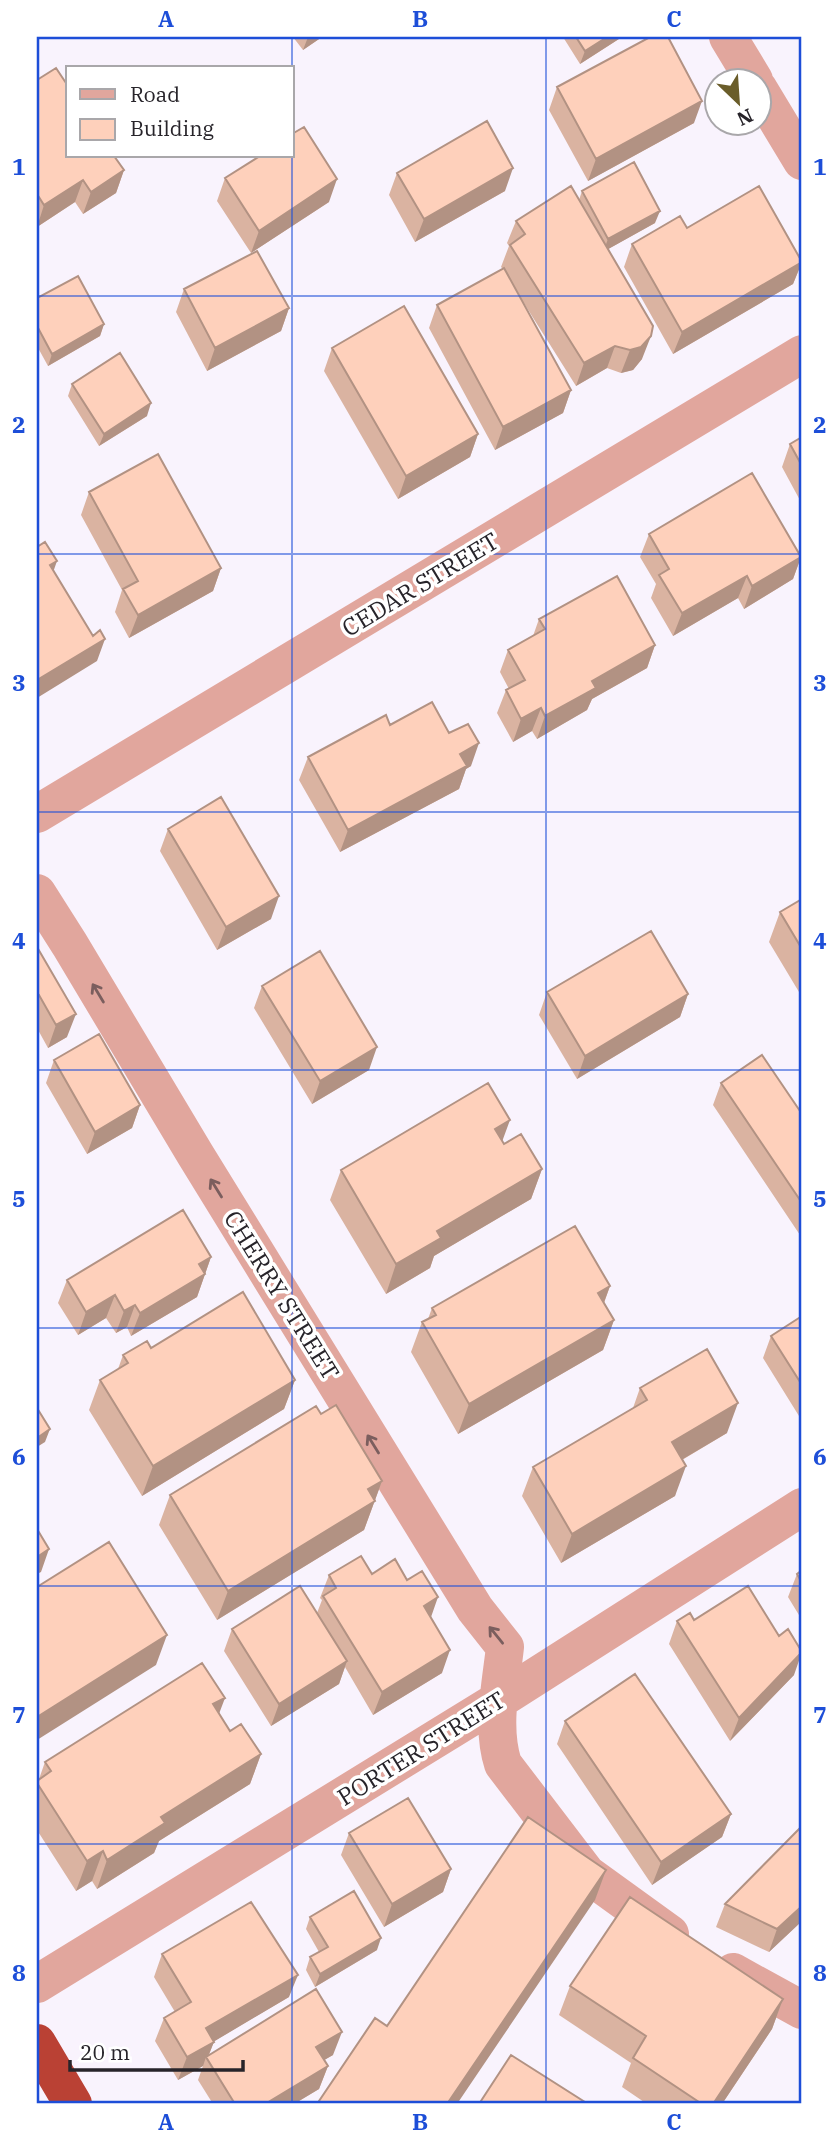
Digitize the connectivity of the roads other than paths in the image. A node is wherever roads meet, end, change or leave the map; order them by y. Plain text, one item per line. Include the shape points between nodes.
1 (728, 37) edge
2 (746, 66) edge
3 (772, 111) edge
4 (802, 161) edge
5 (802, 355) edge
6 (37, 814) edge
7 (37, 893) edge
8 (802, 1507) edge
9 (499, 1700) junction
10 (37, 1984) edge
11 (802, 2010) edge
12 (37, 2043) edge
13 (73, 2104) edge

1 - 2 street
3 - 4 street
5 - 6 street, CEDAR STREET
9 -> 7 street, CHERRY STREET via 505,1647 475,1609
8 - 9 street, PORTER STREET
9 - 10 street, PORTER STREET
9 - 11 street, CHERRY STREET via 497,1747 503,1764 587,1874 701,1954
12 - 13 highway

